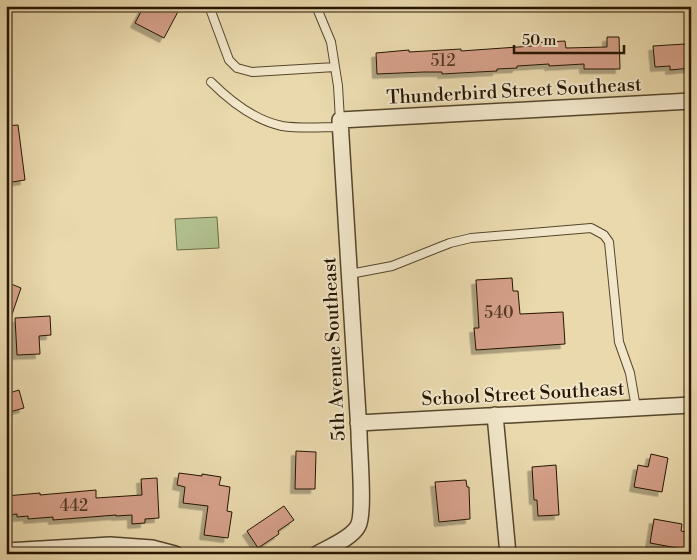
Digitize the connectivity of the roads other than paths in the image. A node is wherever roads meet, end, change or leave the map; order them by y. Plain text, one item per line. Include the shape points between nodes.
1 (209, 6) edge
2 (316, 6) edge
3 (335, 67) junction
4 (211, 82) dead end
5 (691, 101) edge
6 (340, 124) junction
7 (350, 274) junction
8 (691, 405) edge
9 (636, 408) junction
10 (496, 415) junction
11 (358, 423) junction
12 (6, 551) edge
13 (176, 554) edge
14 (317, 554) edge
15 (508, 554) edge

1 - 3 lane via 229,60 237,68 252,72
2 - 3 lane via 331,42
3 - 6 lane
4 - 6 lane via 222,94 260,119 304,128
5 - 6 street, Thunderbird Street Southeast
6 - 7 street, 5th Avenue Southeast
7 - 9 lane via 392,266 471,238 591,228 609,242 619,342 630,373
7 - 11 street, 5th Avenue Southeast
8 - 9 street, School Street Southeast
9 - 10 street, School Street Southeast
10 - 11 street, School Street Southeast
10 - 15 street
11 - 14 street, 5th Avenue Southeast via 359,525 352,533
12 - 13 street via 110,545 152,548

